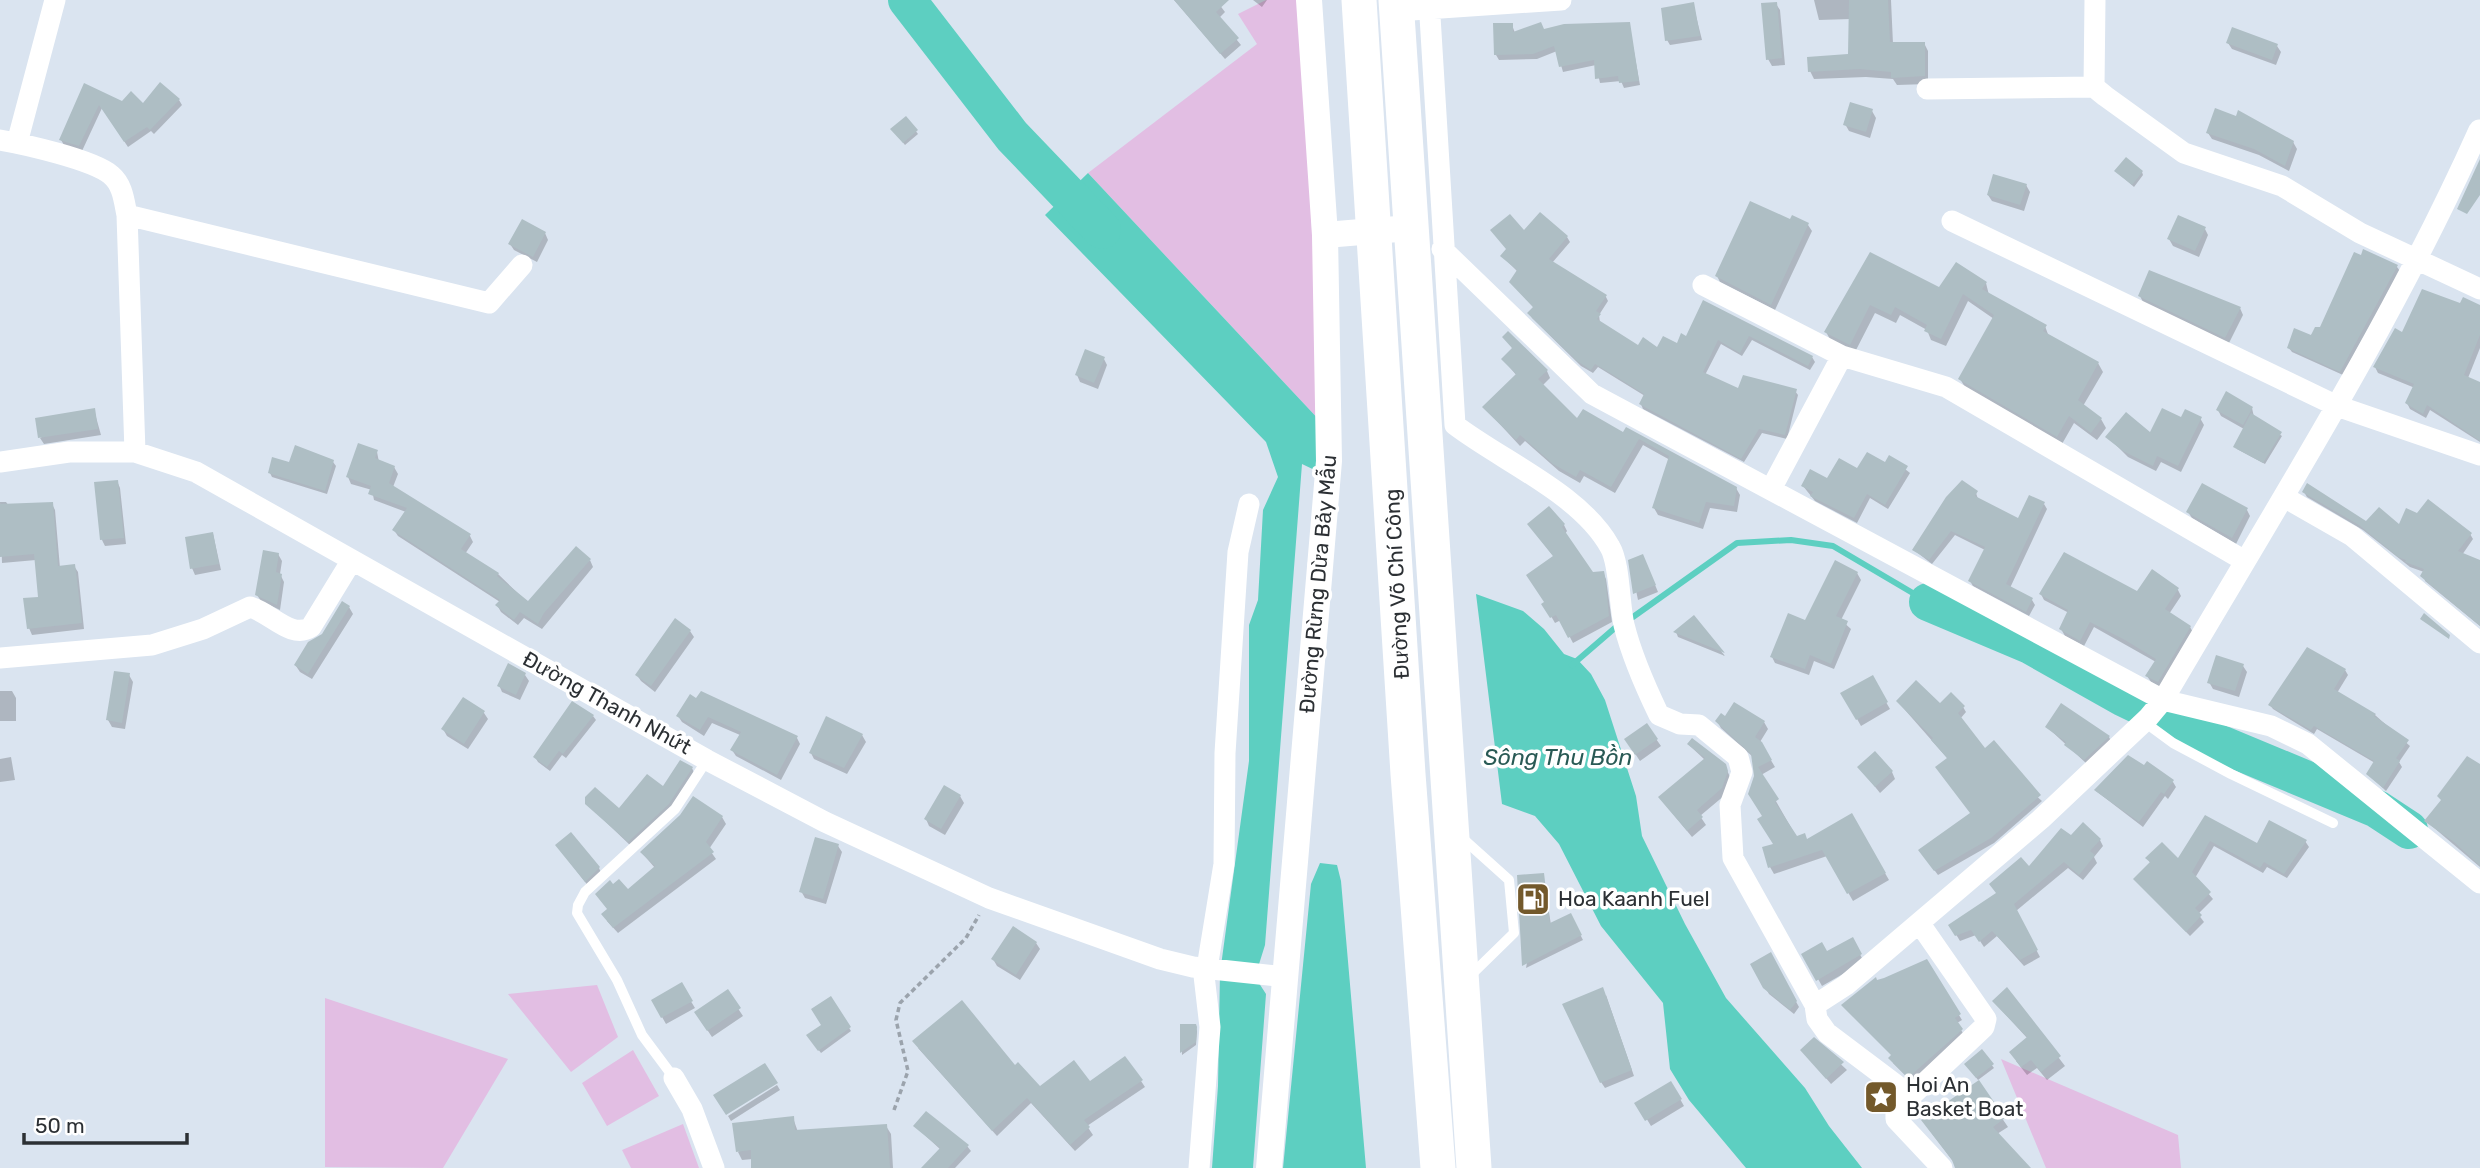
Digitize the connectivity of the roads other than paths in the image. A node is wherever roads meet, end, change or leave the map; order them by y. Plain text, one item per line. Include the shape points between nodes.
1 (55, 0) edge
2 (1309, 0) edge
3 (1359, 0) edge
4 (1561, 0) edge
5 (2095, 0) edge
6 (1413, 5) edge
7 (2094, 87) junction
8 (1927, 89) dead end
9 (2479, 130) edge
10 (9, 141) edge
11 (127, 215) junction
12 (1952, 221) dead end
13 (1410, 228) junction
14 (1375, 232) junction
15 (1325, 235) junction
16 (1446, 252) junction
17 (2417, 262) junction
18 (522, 265) dead end
19 (1703, 285) dead end
20 (2480, 289) edge
21 (1842, 356) junction
22 (2337, 406) junction
23 (135, 452) junction
24 (2480, 455) edge
25 (0, 462) edge
26 (1771, 489) junction
27 (2284, 497) junction
28 (1249, 504) dead end
29 (352, 560) junction
30 (2245, 561) junction
31 (2480, 643) edge
32 (0, 657) edge
33 (2163, 700) junction
34 (2145, 720) junction
35 (708, 760) junction
36 (2333, 823) dead end
37 (1449, 826) junction
38 (2480, 883) edge
39 (1920, 923) junction
40 (1210, 968) junction
41 (1280, 976) junction
42 (1460, 985) junction
43 (1815, 1005) junction
44 (674, 1078) joint
45 (1905, 1098) junction
46 (714, 1168) edge
47 (1199, 1168) edge
48 (1269, 1168) edge
49 (1438, 1168) edge
50 (1474, 1168) edge
51 (1942, 1168) edge

1 - 10 street
2 - 15 street, Đường Rừng Dừa Bảy Mẫu
3 - 14 main road, Đường Võ Chí Công
4 - 6 street
5 - 7 street
6 - 13 main road, Đường Võ Chí Công
6 - 16 street
7 - 8 street
7 - 17 street via 2184,153 2282,186
9 - 17 street
10 - 11 street via 110,174 121,188
11 - 18 street via 489,303
11 - 23 street
12 - 22 street
13 - 14 street
13 - 16 street
13 - 37 main road, Đường Võ Chí Công
14 - 15 street
14 - 49 main road, Đường Võ Chí Công
15 - 41 street, Đường Rừng Dừa Bảy Mẫu via 1329,460
16 - 26 street via 1592,394
16 - 43 street via 1455,425 1553,490 1586,518 1611,548 1624,625 1638,672 1659,715 1680,724 1699,725 1740,761 1742,772 1730,805 1733,858
17 - 20 street
17 - 22 street
19 - 21 street
21 - 26 street
21 - 30 street via 1946,387
22 - 24 street
22 - 27 street
23 - 25 street, Đường Thanh Nhứt via 69,452
23 - 29 street, Đường Thanh Nhứt via 196,472
26 - 33 street
27 - 30 street
27 - 31 street via 2352,536
28 - 40 street via 1238,552 1225,753 1224,864
29 - 32 street via 311,627 304,631 292,630 250,607 203,629 152,645
29 - 35 street, Đường Thanh Nhứt
30 - 33 street
33 - 34 street
33 - 38 street via 2272,726 2308,744
34 - 36 lane via 2208,762
34 - 39 street via 2042,819
35 - 40 street, Đường Thanh Nhứt via 825,822 989,898 1170,962
35 - 44 lane via 675,809 585,892 577,913 617,980 642,1035
37 - 42 main road, Đường Võ Chí Công
37 - 42 lane via 1509,880 1514,933
39 - 43 street
39 - 45 street via 1986,1019 1984,1027
40 - 41 street, Đường Thanh Nhứt
40 - 47 street
41 - 48 street, Đường Rừng Dừa Bảy Mẫu
42 - 50 main road, Đường Võ Chí Công
43 - 45 street via 1817,1019 1827,1033 1900,1088
44 - 46 street via 692,1109
45 - 51 street via 1896,1110 1896,1119

